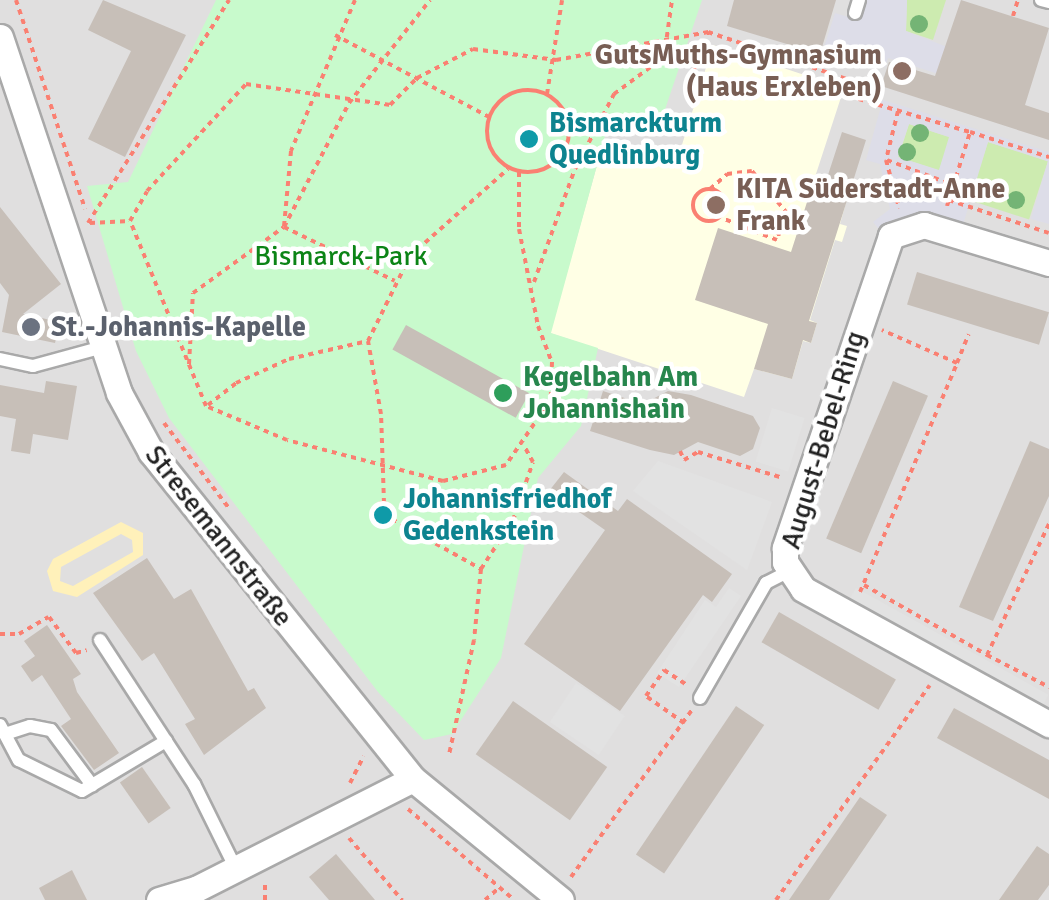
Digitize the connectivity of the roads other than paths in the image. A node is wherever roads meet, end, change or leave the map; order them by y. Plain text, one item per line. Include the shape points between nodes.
1 (1041, 0) edge
2 (1049, 2) edge
3 (0, 36) edge
4 (1049, 263) edge
5 (102, 347) junction
6 (0, 359) edge
7 (790, 572) junction
8 (102, 643) road end
9 (701, 692) road end
10 (1049, 724) edge
11 (2, 729) edge
12 (166, 740) junction
13 (92, 785) junction
14 (406, 790) junction
15 (235, 867) junction
16 (559, 898) edge
17 (160, 900) edge

1 - 2 lane
3 - 5 street, Stresemannstraße
4 - 7 street, August-Bebel-Ring via 940,229 904,229 882,254 785,548
5 - 6 lane via 33,366
5 - 14 street, Stresemannstraße via 151,452
7 - 9 lane via 766,583
7 - 10 street, August-Bebel-Ring via 803,589
8 - 12 lane
11 - 13 lane via 19,760 82,791
11 - 13 lane via 51,730
12 - 13 lane
12 - 15 lane
14 - 15 street
14 - 16 street, Stresemannstraße
15 - 17 street

